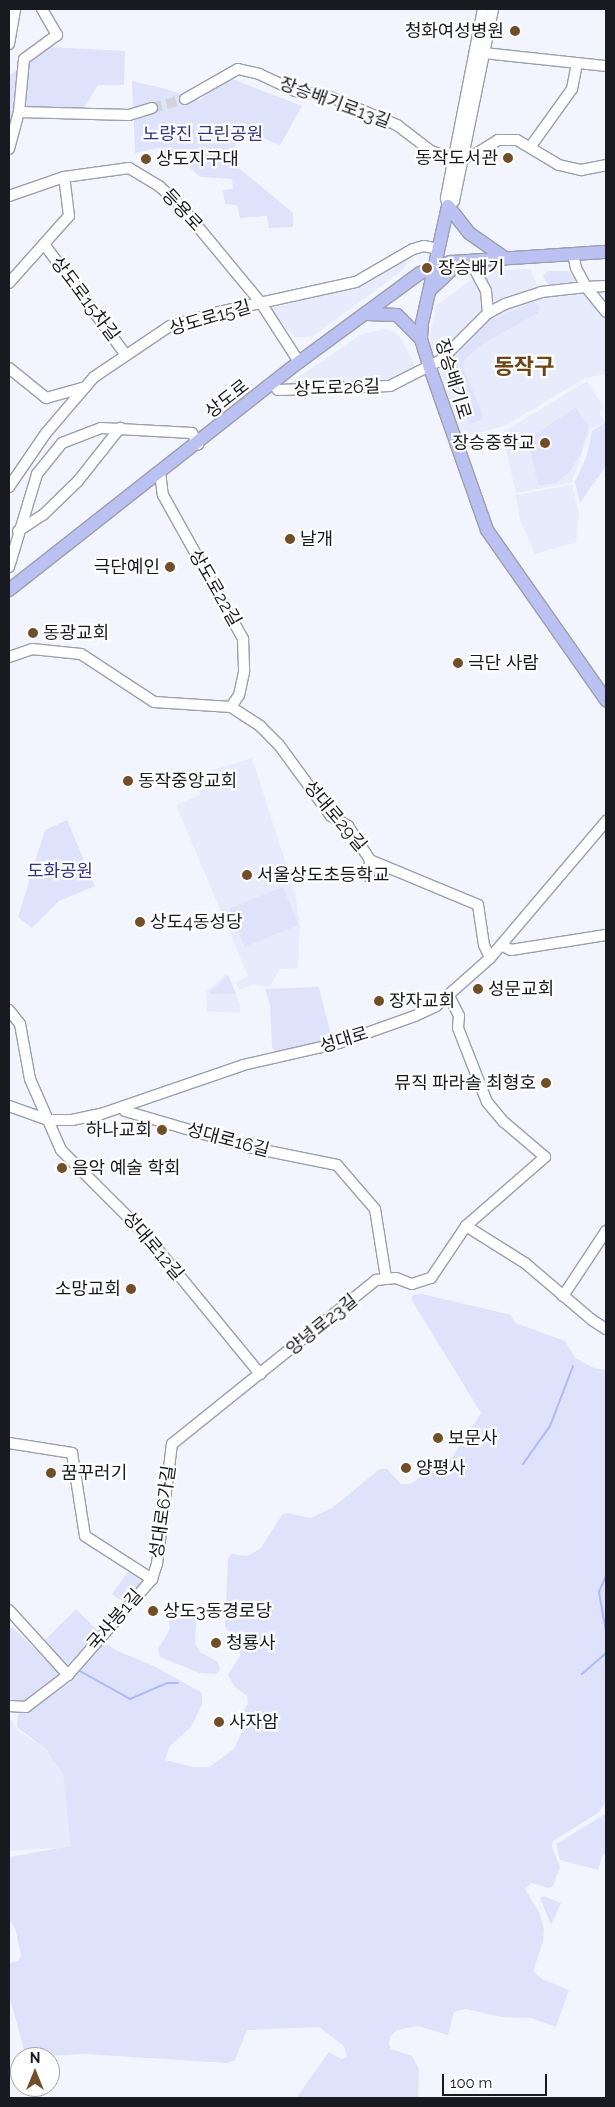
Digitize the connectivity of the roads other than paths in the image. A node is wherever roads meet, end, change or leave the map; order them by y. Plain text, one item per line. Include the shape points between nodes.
1 (15, 9) edge
2 (42, 9) edge
3 (483, 9) edge
4 (493, 9) edge
5 (9, 44) edge
6 (484, 53) junction
7 (577, 63) junction
8 (606, 66) edge
9 (185, 99) tunnel mouth
10 (152, 108) tunnel mouth
11 (19, 112) junction
12 (531, 146) junction
13 (9, 149) edge
14 (458, 159) junction
15 (606, 166) edge
16 (64, 177) junction
17 (9, 196) edge
18 (448, 206) junction
19 (44, 244) junction
20 (438, 249) junction
21 (606, 252) edge
22 (573, 254) junction
23 (505, 258) junction
24 (477, 260) junction
25 (460, 262) junction
26 (434, 266) junction
27 (9, 283) edge
28 (606, 286) edge
29 (586, 287) junction
30 (427, 297) junction
31 (261, 304) junction
32 (606, 312) edge
33 (488, 313) junction
34 (367, 314) junction
35 (421, 339) junction
36 (125, 354) junction
37 (299, 362) junction
38 (9, 368) edge
39 (430, 368) junction
40 (274, 385) junction
41 (86, 387) junction
42 (120, 428) junction
43 (198, 444) junction
44 (23, 466) junction
45 (160, 472) junction
46 (37, 474) junction
47 (9, 487) edge
48 (18, 531) junction
49 (9, 567) edge
50 (9, 590) edge
51 (9, 657) edge
52 (606, 700) edge
53 (231, 708) junction
54 (606, 821) edge
55 (370, 860) junction
56 (370, 877) dead end
57 (606, 936) edge
58 (501, 945) junction
59 (490, 958) junction
60 (449, 996) junction
61 (9, 1010) edge
62 (9, 1106) edge
63 (123, 1107) junction
64 (48, 1120) junction
65 (466, 1226) junction
66 (606, 1231) edge
67 (386, 1278) junction
68 (563, 1296) junction
69 (606, 1328) edge
70 (260, 1374) junction
71 (9, 1443) edge
72 (172, 1444) joint
73 (152, 1579) junction
74 (9, 1610) edge
75 (68, 1675) junction
76 (9, 1706) edge

1 - 5 street
2 - 11 street via 57,35 24,59
3 - 14 street, 장승배기로
4 - 6 street, 장승배기로
6 - 7 street
6 - 14 street, 장승배기로
7 - 8 street
7 - 12 street via 572,89
9 - 14 street, 장승배기로13길 via 238,69 259,74 295,92 328,96 396,125 431,151
10 - 11 street via 129,115
11 - 13 street
12 - 14 street via 517,140 498,140 474,155
12 - 15 street via 560,165 581,170
14 - 18 street, 장승배기로 via 446,198
16 - 17 street, 등용로
16 - 19 street via 69,216
16 - 31 street, 등용로 via 129,168 159,186 180,205
18 - 20 main road, 장승배기로
18 - 23 main road via 469,233
19 - 27 street
19 - 36 street, 상도로15차길
20 - 26 main road, 장승배기로
20 - 31 street, 상도로15길 via 424,246 413,249 356,282
21 - 22 main road, 상도로
22 - 23 main road, 상도로
22 - 29 street
23 - 24 main road, 상도로
24 - 25 main road, 상도로
24 - 33 street via 476,272 486,291
25 - 26 main road, 상도로
25 - 30 main road via 433,285
26 - 30 main road, 장승배기로
26 - 34 main road, 상도로
28 - 29 street
29 - 32 street
29 - 33 street via 541,292
30 - 35 main road, 장승배기로
31 - 36 street, 상도로15길 via 170,326
31 - 37 street, 등용로
33 - 39 street
34 - 35 main road via 397,315
34 - 37 main road, 상도로
35 - 39 main road, 장승배기로
36 - 41 street, 상도로15길
37 - 40 main road, 상도로
38 - 41 street via 46,398
39 - 40 street, 상도로26길 via 390,386 278,390
39 - 52 main road, 장승배기로 via 487,530
40 - 43 main road, 상도로
41 - 44 street, 상도로15길 via 46,433
42 - 43 street via 192,433
42 - 46 street via 101,428 62,443
42 - 48 street via 78,481 42,515
43 - 45 main road, 상도로
44 - 46 street
44 - 47 street, 상도로15길
45 - 50 main road, 상도로
45 - 53 street, 상도로22길 via 163,495 243,639 244,672 239,695
46 - 48 street
48 - 49 street
51 - 53 street, 성대로29길 via 32,650 81,654 154,702
53 - 55 street, 성대로29길 via 260,726 279,745 331,816 348,826
54 - 58 street, 성대로
55 - 56 street
55 - 59 street, 성대로29길 via 478,905 484,945
57 - 58 street via 511,950
58 - 59 street, 성대로
59 - 60 street, 성대로
60 - 63 street, 성대로 via 415,1016 359,1037 243,1065
60 - 65 street via 459,1016 458,1028 487,1102 504,1122 545,1157
61 - 64 street, 성대로12길 via 20,1024 30,1079
62 - 64 street, 성대로
63 - 64 street, 성대로 via 72,1120
63 - 67 street, 성대로16길 via 125,1111 248,1147 338,1165 375,1209
64 - 70 street, 성대로12길 via 61,1150 146,1235
65 - 67 street via 431,1278 412,1284
65 - 68 street via 525,1263
66 - 68 street
67 - 70 street, 양녕로23길 via 376,1280
68 - 69 street
70 - 72 street, 양녕로23길
71 - 73 street, 국사봉1길 via 72,1453 85,1536
72 - 73 street, 성대로6가길
73 - 75 street, 국사봉1길
74 - 75 street
75 - 76 street, 국사봉1길 via 26,1707

